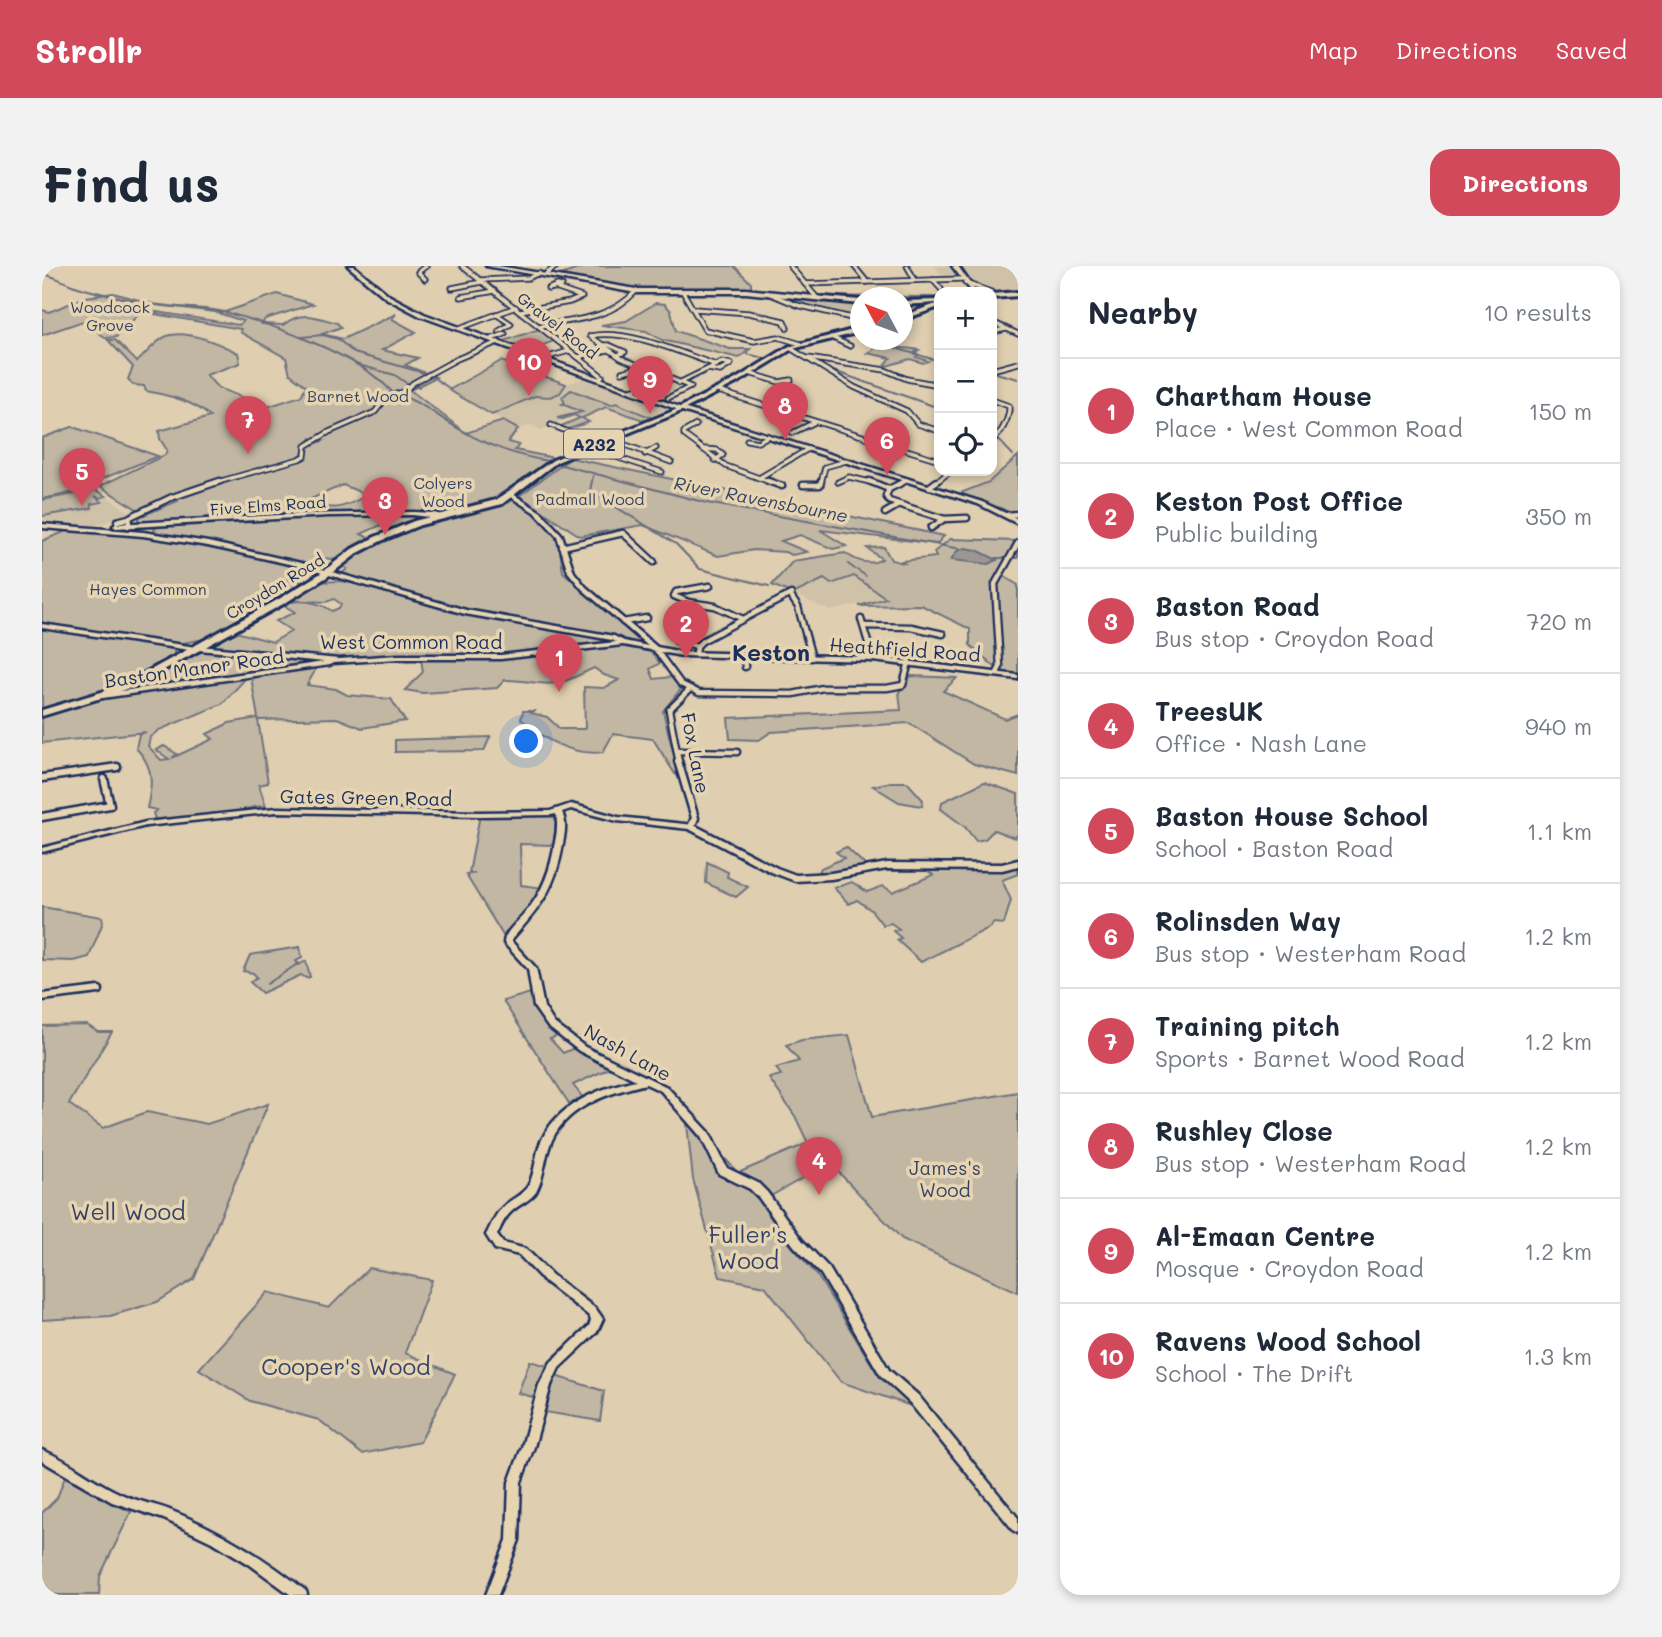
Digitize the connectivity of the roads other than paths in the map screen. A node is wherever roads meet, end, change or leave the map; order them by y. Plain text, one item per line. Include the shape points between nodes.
1 (351, 266) edge
2 (426, 266) edge
3 (462, 266) edge
4 (489, 266) edge
5 (557, 266) edge
6 (790, 266) edge
7 (854, 266) edge
8 (907, 266) edge
9 (955, 266) edge
10 (515, 268) edge
11 (538, 273) junction
12 (546, 274) junction
13 (425, 279) dead end
14 (915, 280) junction
15 (933, 280) junction
16 (481, 281) junction
17 (867, 282) junction
18 (806, 285) junction
19 (939, 287) edge
20 (965, 287) edge
21 (969, 287) edge
22 (452, 288) dead end
23 (558, 289) dead end
24 (495, 291) junction
25 (636, 291) junction
26 (683, 292) junction
27 (768, 293) junction
28 (997, 294) edge
29 (1018, 294) edge
30 (461, 297) dead end
31 (821, 299) junction
32 (850, 301) edge
33 (913, 303) edge
34 (934, 303) edge
35 (934, 304) edge
36 (518, 309) junction
37 (695, 309) junction
38 (913, 313) edge
39 (496, 314) junction
40 (850, 318) edge
41 (997, 324) edge
42 (538, 326) junction
43 (460, 328) junction
44 (1006, 329) junction
45 (499, 331) dead end
46 (997, 331) edge
47 (850, 332) edge
48 (505, 334) dead end
49 (1018, 334) edge
50 (778, 337) junction
51 (831, 337) junction
52 (491, 340) junction
53 (498, 342) junction
54 (801, 344) junction
55 (600, 345) junction
56 (850, 346) dead end
57 (790, 348) junction
58 (608, 350) junction
59 (570, 351) junction
60 (618, 355) junction
61 (548, 357) dead end
62 (578, 357) junction
63 (808, 358) junction
64 (1018, 363) edge
65 (716, 365) junction
66 (642, 367) junction
67 (708, 369) junction
68 (997, 369) edge
69 (622, 372) dead end
70 (749, 373) junction
71 (600, 379) junction
72 (668, 380) junction
73 (792, 380) dead end
74 (681, 382) junction
75 (934, 385) edge
76 (631, 390) junction
77 (718, 391) junction
78 (667, 401) junction
79 (997, 402) edge
80 (680, 409) junction
81 (815, 421) junction
82 (551, 425) dead end
83 (696, 425) dead end
84 (934, 430) edge
85 (792, 433) dead end
86 (768, 436) junction
87 (997, 437) edge
88 (610, 439) junction
89 (747, 440) dead end
90 (596, 443) junction
91 (585, 447) junction
92 (656, 448) dead end
93 (704, 449) junction
94 (808, 449) junction
95 (645, 454) junction
96 (934, 458) edge
97 (715, 460) junction
98 (846, 461) junction
99 (671, 462) dead end
100 (662, 472) dead end
101 (944, 476) edge
102 (759, 478) junction
103 (907, 480) junction
104 (838, 482) dead end
105 (803, 485) dead end
106 (782, 486) dead end
107 (929, 487) junction
108 (889, 489) junction
109 (511, 495) junction
110 (929, 505) dead end
111 (897, 506) junction
112 (920, 512) junction
113 (885, 513) dead end
114 (1018, 514) edge
115 (1007, 515) junction
116 (444, 517) junction
117 (967, 518) dead end
118 (944, 519) junction
119 (117, 521) dead end
120 (129, 522) junction
121 (1018, 522) edge
122 (42, 526) edge
123 (931, 528) dead end
124 (93, 529) junction
125 (1018, 543) edge
126 (562, 547) junction
127 (654, 562) dead end
128 (327, 573) junction
129 (710, 586) dead end
130 (648, 618) dead end
131 (743, 619) junction
132 (861, 619) dead end
133 (623, 622) junction
134 (686, 625) dead end
135 (42, 626) edge
136 (864, 626) junction
137 (943, 634) dead end
138 (623, 643) junction
139 (645, 644) junction
140 (197, 648) junction
141 (656, 650) junction
142 (696, 650) junction
143 (744, 656) junction
144 (812, 659) junction
145 (873, 659) junction
146 (339, 661) junction
147 (909, 662) junction
148 (745, 667) dead end
149 (997, 673) junction
150 (1018, 677) edge
151 (689, 690) junction
152 (96, 697) junction
153 (42, 713) edge
154 (677, 751) junction
155 (737, 752) dead end
156 (117, 767) dead end
157 (42, 778) edge
158 (104, 779) dead end
159 (558, 811) junction
160 (42, 817) edge
161 (691, 827) junction
162 (42, 850) edge
163 (1018, 863) edge
164 (99, 990) dead end
165 (42, 997) edge
166 (630, 1078) junction
167 (42, 1455) edge
168 (1018, 1527) edge
169 (301, 1595) edge
170 (492, 1595) edge

1 - 43 main road via 394,301
2 - 13 street via 418,272
3 - 16 street, Gravel Road
4 - 10 main road
5 - 12 street
6 - 18 street
7 - 17 street
8 - 14 street
9 - 21 main road
10 - 11 main road
11 - 12 main road
11 - 16 street
12 - 25 main road
14 - 15 street
14 - 17 street
15 - 19 street
15 - 20 street
16 - 22 street
16 - 24 street, Gravel Road
17 - 18 street
18 - 31 street
23 - 36 street via 582,297
24 - 30 street
24 - 36 street, Gravel Road
25 - 26 main road
25 - 42 street via 614,310
26 - 27 main road
26 - 37 street
27 - 31 main road
27 - 40 street
28 - 29 highway
31 - 32 highway
33 - 34 highway
35 - 38 highway
36 - 39 street
36 - 42 street, Gravel Road
37 - 50 street via 705,330 754,341
37 - 50 street via 788,328
39 - 43 street
39 - 45 street via 511,324
41 - 44 street
42 - 59 street, Gravel Road
43 - 52 main road
44 - 46 street
44 - 49 street
47 - 51 highway, Croydon Road / A232
48 - 52 street
50 - 54 street
51 - 54 highway, Croydon Road / A232
51 - 56 street
52 - 53 main road
53 - 71 main road
53 - 120 street via 387,397 375,412 306,446 305,456 299,459 151,506
54 - 57 highway, Croydon Road / A232
55 - 58 street
55 - 60 street via 625,352
55 - 65 street via 590,338 603,332
57 - 63 street
57 - 70 highway, Croydon Road / A232
58 - 60 street
58 - 62 street
59 - 61 street
59 - 62 street, Gravel Road
60 - 66 street
62 - 71 street, Gravel Road via 602,376
63 - 75 street via 885,370
63 - 84 street
64 - 68 street
65 - 67 street
65 - 67 street via 731,364 720,371
66 - 69 street
66 - 72 street
67 - 74 street
70 - 73 street via 779,382
70 - 77 highway, Croydon Road / A232
71 - 76 main road
72 - 74 street
72 - 76 street
74 - 78 street via 694,384
76 - 78 main road
77 - 80 highway, Croydon Road / A232
77 - 81 street
78 - 80 main road
79 - 87 street via 1010,411
80 - 86 main road
80 - 88 highway, Croydon Road / A232
81 - 85 street
81 - 96 street
82 - 90 street
83 - 93 street via 684,435
86 - 89 street via 758,442
86 - 94 main road
88 - 90 highway, Croydon Road / A232
88 - 95 street
90 - 91 highway, Croydon Road / A232
91 - 100 street
91 - 109 highway, Croydon Road / A232 via 545,467
92 - 95 street
93 - 97 street
93 - 97 street via 723,455
94 - 98 main road
94 - 102 street
95 - 99 street
97 - 102 street
98 - 103 main road
98 - 105 street via 825,467 820,485
101 - 107 street
102 - 106 street
103 - 107 main road
103 - 108 street
104 - 108 street via 854,477
107 - 115 main road
108 - 111 street via 886,496
109 - 116 highway, Croydon Road / A232 via 484,508
109 - 126 street via 539,513 559,536
110 - 112 street
111 - 112 street
111 - 113 street
112 - 118 street
114 - 115 street
115 - 121 main road
116 - 120 street, Five Elms Road via 313,514 178,525
116 - 128 highway, Croydon Road / A232 via 378,539
117 - 118 street
118 - 123 street
119 - 120 street
120 - 124 street, Five Elms Road
122 - 124 street
124 - 128 street via 186,540
125 - 149 street via 995,584
126 - 127 street via 623,533
126 - 133 street via 570,572
128 - 138 street via 512,624
128 - 140 highway, Croydon Road / A232
129 - 131 street via 674,596
130 - 133 street
131 - 142 street
131 - 144 street via 791,596
132 - 136 street
133 - 139 street
134 - 142 street via 677,641
135 - 140 street, West Common Road
136 - 137 street via 911,627
136 - 145 street
138 - 139 street, Heathfield Road
138 - 146 street, West Common Road via 501,657
139 - 141 street, Heathfield Road
140 - 146 street, West Common Road
140 - 152 highway, Croydon Road / A232 via 129,685
141 - 142 street, Heathfield Road
141 - 151 street
142 - 143 street, Heathfield Road
143 - 144 street, Heathfield Road
143 - 148 street
144 - 145 street, Heathfield Road
145 - 147 street, Heathfield Road
146 - 152 street, Baston Manor Road
147 - 149 street, Heathfield Road
147 - 151 street via 903,685 887,688 822,688 744,696
149 - 150 street, Heathfield Road
151 - 154 street, Fox Lane via 668,710
152 - 153 highway, Croydon Road / A232
154 - 155 street
154 - 161 street, Fox Lane via 695,818
156 - 157 street
158 - 160 street via 110,805
159 - 161 street, Gates Green Road via 575,806 617,819
159 - 162 street, Gates Green Road via 274,810 146,824
159 - 166 street, Nash Lane via 562,821 553,878 541,902 508,937 508,943 533,968 539,1007 551,1025
161 - 163 street via 795,878 887,866 1002,867
164 - 165 street
166 - 168 street, Nash Lane via 664,1089 705,1135 723,1171 764,1195 798,1243 825,1271 886,1373 915,1399
166 - 170 street via 580,1104 556,1128 547,1139 533,1187 501,1215 491,1235 499,1246 522,1252 597,1319 593,1329 555,1365 545,1385 515,1482 513,1541
167 - 169 street via 117,1499 209,1533 259,1562

